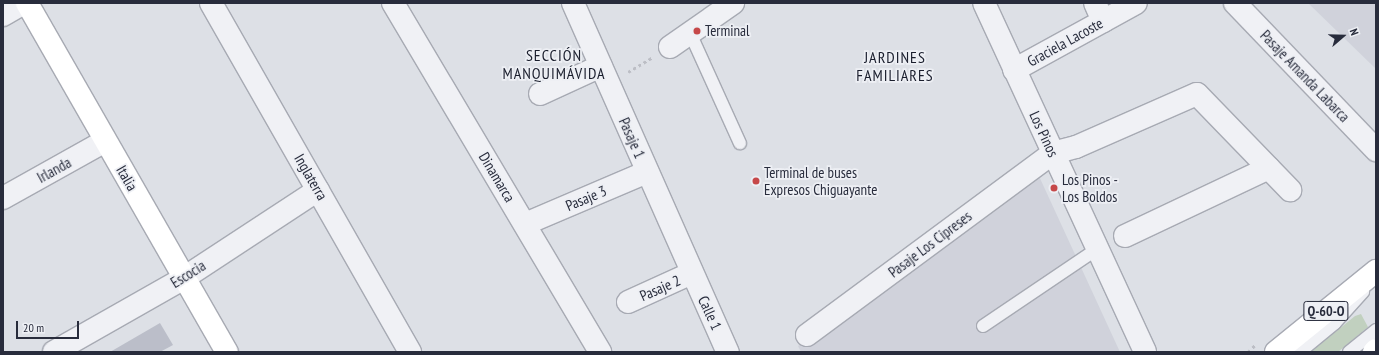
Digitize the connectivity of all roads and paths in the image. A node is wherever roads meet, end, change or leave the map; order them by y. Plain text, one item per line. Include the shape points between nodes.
1 (211, 3) edge
2 (393, 3) edge
3 (573, 3) edge
4 (733, 3) edge
5 (984, 3) edge
6 (1136, 3) edge
7 (1235, 3) edge
8 (14, 7) edge
9 (1099, 12) edge
10 (690, 33) junction
11 (670, 47) joint
12 (1014, 70) junction
13 (605, 75) junction
14 (540, 94) dead end
15 (105, 141) junction
16 (740, 143) dead end
17 (1376, 150) edge
18 (1053, 153) junction
19 (1269, 168) junction
20 (647, 172) junction
21 (318, 190) junction
22 (1290, 190) dead end
23 (3, 198) edge
24 (525, 224) junction
25 (1125, 236) dead end
26 (1097, 249) junction
27 (1376, 271) edge
28 (692, 273) junction
29 (1376, 275) edge
30 (184, 278) junction
31 (628, 302) dead end
32 (983, 326) dead end
33 (1376, 330) edge
34 (807, 335) dead end
35 (54, 352) edge
36 (227, 352) edge
37 (410, 352) edge
38 (600, 352) edge
39 (728, 352) edge
40 (1145, 352) edge
41 (1276, 352) edge
42 (1300, 352) edge
43 (1349, 352) edge

1 - 21 street, Inglaterra
2 - 24 street, Dinamarca
3 - 13 street, Pasaje 1
4 - 10 street
5 - 12 street, Los Pinos
6 - 9 street, Graciela Lacoste
7 - 17 street, Pasaje Amanda Labarca
8 - 15 street, Italia
9 - 12 street, Graciela Lacoste
10 - 11 street
10 - 16 lane
11 - 13 path
12 - 18 street, Los Pinos
13 - 14 street
13 - 20 street, Pasaje 1
15 - 23 street, Irlanda
15 - 30 street, Italia
18 - 19 street via 1076,147 1197,94
18 - 26 street, Los Pinos
18 - 34 street, Pasaje Los Cipreses
19 - 22 street
19 - 25 street
20 - 24 street, Pasaje 3
20 - 28 street, Pasaje 1
21 - 30 street, Escocia
21 - 37 street, Inglaterra
24 - 38 street, Dinamarca
26 - 32 lane
26 - 40 street, Los Pinos
27 - 41 street, Q-60-O
28 - 31 street, Pasaje 2
28 - 39 street, Calle 1
29 - 42 lane via 1335,323
30 - 35 street, Escocia
30 - 36 street, Italia
33 - 43 lane

